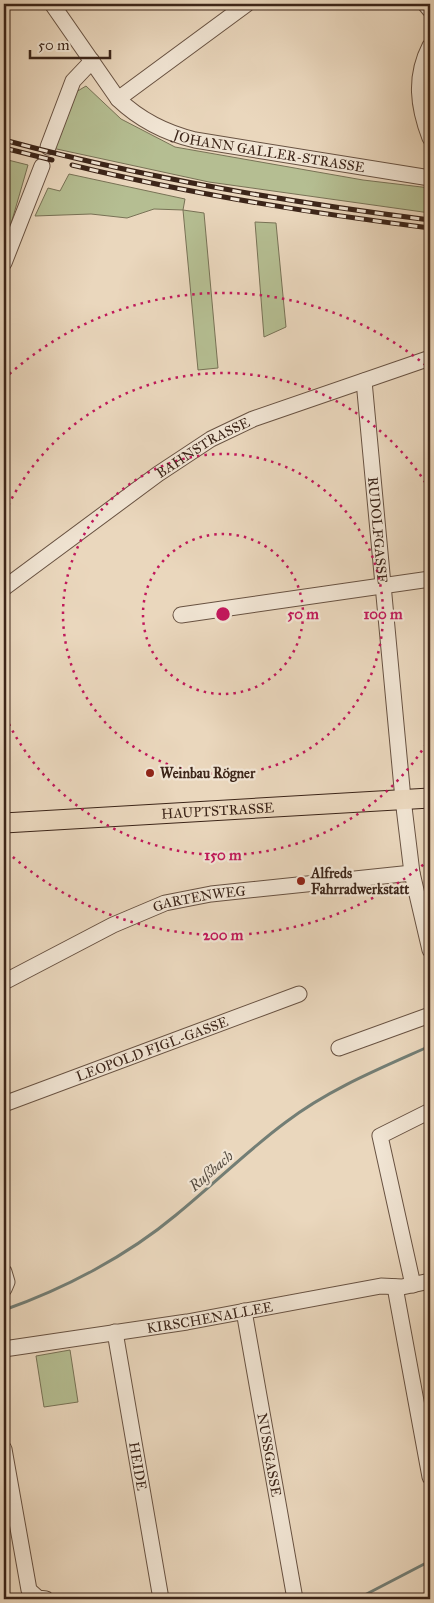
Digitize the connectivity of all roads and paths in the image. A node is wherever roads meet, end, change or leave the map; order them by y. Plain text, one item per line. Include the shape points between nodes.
1 (52, 4) edge
2 (247, 4) edge
3 (425, 4) edge
4 (430, 10) edge
5 (430, 46) edge
6 (92, 61) junction
7 (118, 99) junction
8 (430, 138) edge
9 (48, 146) dead end
10 (42, 166) dead end
11 (430, 178) edge
12 (4, 263) edge
13 (430, 358) edge
14 (364, 381) junction
15 (430, 579) edge
16 (384, 587) junction
17 (4, 588) edge
18 (181, 615) dead end
19 (430, 798) edge
20 (403, 799) junction
21 (4, 823) edge
22 (412, 872) junction
23 (430, 950) edge
24 (4, 982) edge
25 (300, 994) dead end
26 (430, 1015) edge
27 (339, 1048) dead end
28 (4, 1104) edge
29 (430, 1111) edge
30 (4, 1272) edge
31 (430, 1281) edge
32 (413, 1284) junction
33 (395, 1287) junction
34 (4, 1288) edge
35 (244, 1311) junction
36 (115, 1332) junction
37 (4, 1349) edge
38 (4, 1449) edge
39 (430, 1477) edge
40 (46, 1599) edge
41 (161, 1599) edge
42 (295, 1599) edge

1 - 6 street, JOHANN GALLER-STRASSE
2 - 7 street
3 - 4 street
5 - 8 street via 419,90 423,120
6 - 7 street, JOHANN GALLER-STRASSE
6 - 9 street via 73,81
7 - 11 street, JOHANN GALLER-STRASSE via 144,120 183,137
10 - 12 street
13 - 14 street, BAHNSTRASSE
14 - 16 street, RUDOLFGASSE
14 - 17 street, BAHNSTRASSE via 253,419 194,448
15 - 16 street
16 - 18 street
16 - 20 street, RUDOLFGASSE
19 - 20 main road, HAUPTSTRASSE
20 - 21 main road, HAUPTSTRASSE
20 - 22 street, RUDOLFGASSE
22 - 23 street, RUDOLFGASSE
22 - 24 street, GARTENWEG via 211,894 165,903 113,925
25 - 28 street, LEOPOLD FIGL-GASSE
26 - 27 street
29 - 32 street via 380,1136
30 - 34 street via 7,1282
31 - 32 street, KIRSCHENALLEE
32 - 33 street, KIRSCHENALLEE
33 - 35 street, KIRSCHENALLEE via 381,1286
33 - 39 street
35 - 36 street, KIRSCHENALLEE
35 - 42 street, NUSSGASSE
36 - 37 street, KIRSCHENALLEE
36 - 41 street, HEIDE
38 - 40 street via 29,1590 38,1598

